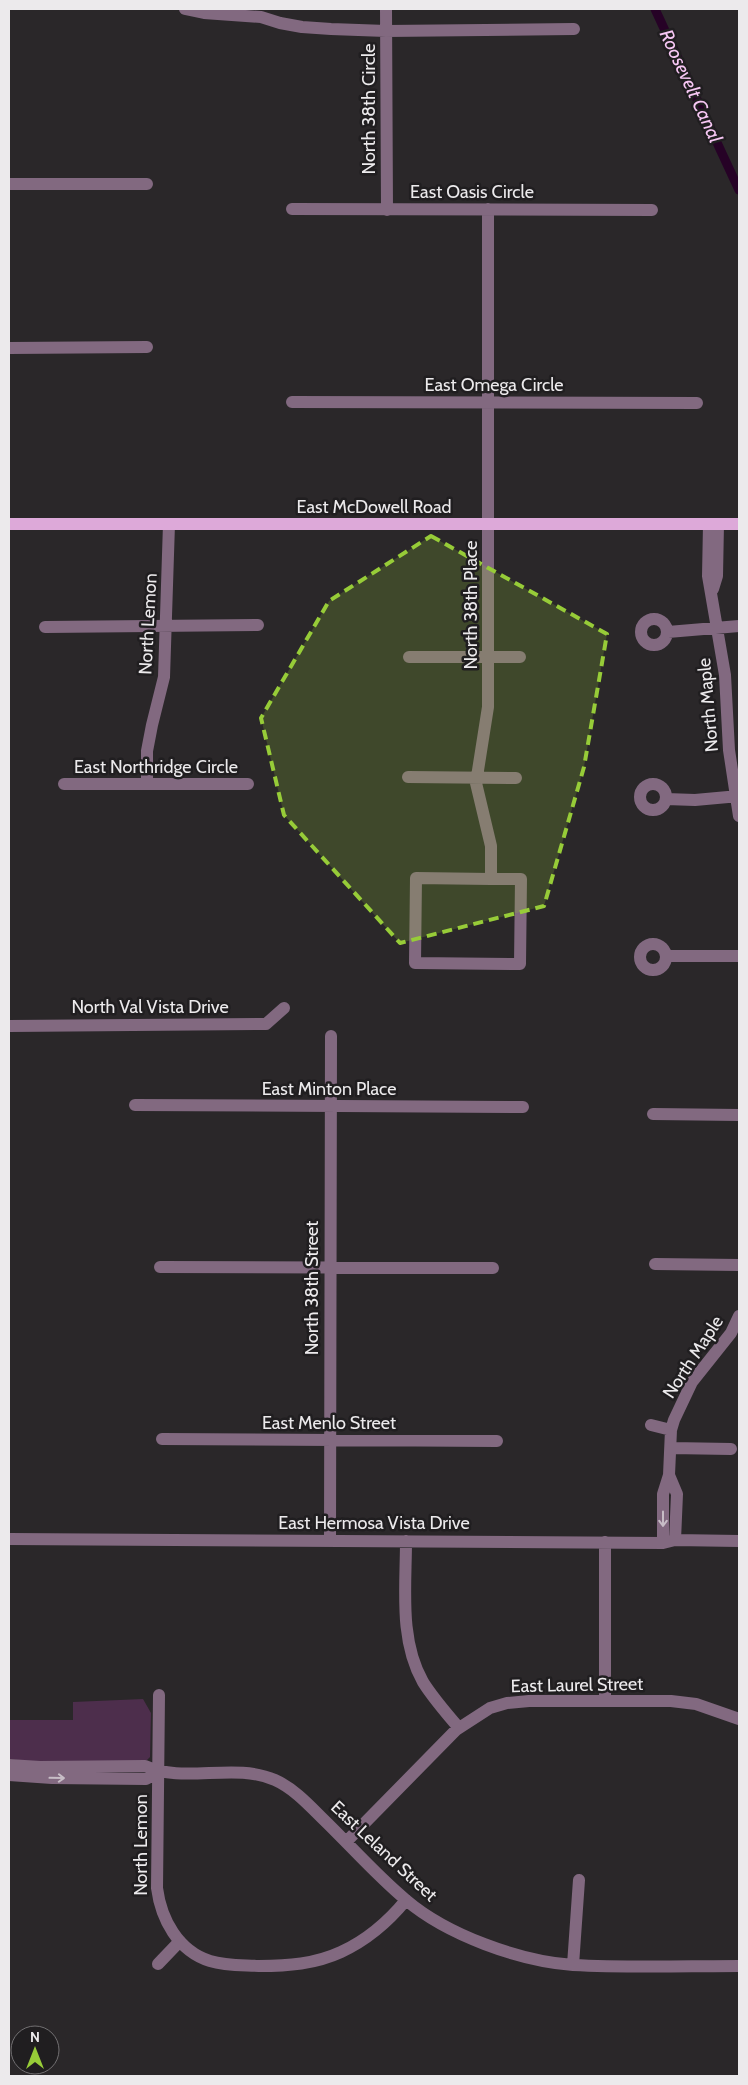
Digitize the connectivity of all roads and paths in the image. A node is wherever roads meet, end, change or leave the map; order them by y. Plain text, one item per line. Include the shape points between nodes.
1 (185, 9) edge
2 (386, 9) edge
3 (574, 29) dead end
4 (386, 30) junction
5 (9, 184) edge
6 (147, 184) dead end
7 (292, 209) dead end
8 (488, 209) junction
9 (387, 210) junction
10 (652, 210) dead end
11 (147, 347) dead end
12 (9, 348) edge
13 (292, 402) dead end
14 (488, 403) junction
15 (697, 403) dead end
16 (9, 524) edge
17 (169, 524) junction
18 (488, 524) junction
19 (713, 524) junction
20 (739, 524) edge
21 (167, 625) junction
22 (258, 625) dead end
23 (45, 626) dead end
24 (739, 626) edge
25 (718, 628) junction
26 (668, 632) dead end
27 (409, 656) dead end
28 (488, 657) junction
29 (520, 657) dead end
30 (408, 777) dead end
31 (477, 778) junction
32 (516, 778) dead end
33 (147, 783) junction
34 (64, 784) dead end
35 (248, 784) dead end
36 (738, 796) edge
37 (666, 799) dead end
38 (739, 816) edge
39 (490, 879) junction
40 (667, 956) dead end
41 (739, 956) edge
42 (284, 1008) dead end
43 (9, 1026) edge
44 (331, 1036) dead end
45 (135, 1105) dead end
46 (330, 1106) junction
47 (523, 1107) dead end
48 (653, 1114) dead end
49 (739, 1115) edge
50 (655, 1264) dead end
51 (739, 1265) edge
52 (160, 1267) dead end
53 (330, 1268) junction
54 (494, 1268) dead end
55 (739, 1316) edge
56 (651, 1425) dead end
57 (672, 1430) junction
58 (162, 1439) dead end
59 (329, 1440) junction
60 (496, 1441) dead end
61 (670, 1448) junction
62 (731, 1449) dead end
63 (9, 1539) edge
64 (330, 1540) junction
65 (406, 1541) junction
66 (739, 1541) edge
67 (605, 1542) junction
68 (669, 1542) junction
69 (159, 1695) dead end
70 (605, 1701) junction
71 (739, 1719) edge
72 (458, 1728) junction
73 (9, 1764) edge
74 (159, 1772) junction
75 (9, 1775) edge
76 (346, 1842) junction
77 (579, 1880) dead end
78 (406, 1900) junction
79 (180, 1941) junction
80 (158, 1964) dead end
81 (573, 1965) junction
82 (739, 1966) edge

1 - 4 street via 261,17 302,27
2 - 4 street, North 38th Circle
3 - 4 street
4 - 9 street, North 38th Circle
5 - 6 street
7 - 9 street, East Oasis Circle
8 - 9 street, East Oasis Circle
8 - 10 street, East Oasis Circle
8 - 14 street, North 38th Place
11 - 12 street
13 - 14 street, East Omega Circle
14 - 15 street, East Omega Circle
14 - 18 street, North 38th Place
16 - 17 main road, East McDowell Road
17 - 18 main road, East McDowell Road
17 - 21 street, North Lemon
18 - 19 main road, East McDowell Road
18 - 28 street, North 38th Place
19 - 20 main road, East McDowell Road
19 - 25 street, North Maple via 708,576
21 - 22 street
21 - 23 street
21 - 33 street, North Lemon via 164,677 147,752
24 - 25 street
25 - 26 street
25 - 36 street, North Maple via 727,689 729,750
27 - 28 street
28 - 29 street
28 - 31 street, North 38th Place via 488,707
30 - 31 street
31 - 32 street
31 - 39 street, North 38th Place via 491,846
33 - 34 street, East Northridge Circle
33 - 35 street, East Northridge Circle
36 - 37 street
36 - 38 street, North Maple
39 - 39 street via 521,879 520,964 415,963 416,878
40 - 41 street
42 - 43 street, North Val Vista Drive via 266,1024
44 - 46 street, North 38th Street
45 - 46 street, East Minton Place
46 - 47 street, East Minton Place
46 - 53 street, North 38th Street
48 - 49 street
50 - 51 street
52 - 53 street
53 - 54 street
53 - 59 street, North 38th Street
55 - 57 street, North Maple via 731,1333 692,1382 680,1404
56 - 57 street
57 - 61 street, North Maple
58 - 59 street, East Menlo Street
59 - 60 street, East Menlo Street
59 - 64 street, North 38th Street
61 - 62 street
61 - 68 street, North Maple via 670,1476 663,1494
63 - 64 street, East Hermosa Vista Drive
64 - 65 street, East Hermosa Vista Drive
65 - 67 street, East Hermosa Vista Drive
65 - 72 street via 406,1621 413,1661 426,1687
66 - 68 street, East Hermosa Vista Drive
67 - 68 street, East Hermosa Vista Drive
67 - 70 street
69 - 74 street, North Lemon
70 - 71 street, East Laurel Street via 688,1703
70 - 72 street, East Laurel Street via 507,1703 490,1708
72 - 76 street, East Laurel Street
73 - 74 street, East Leland Street via 40,1767 145,1766
75 -> 74 street, East Leland Street via 146,1778
74 - 76 street, East Leland Street via 236,1772 276,1780 305,1801
74 - 79 street, North Lemon via 159,1905 164,1919
76 - 78 street, East Leland Street
77 - 81 street
78 - 79 street, North Lemon via 384,1924 342,1952 298,1965 222,1964 196,1954
78 - 81 street, East Leland Street via 463,1935 532,1959
79 - 80 street
81 - 82 street, East Leland Street

